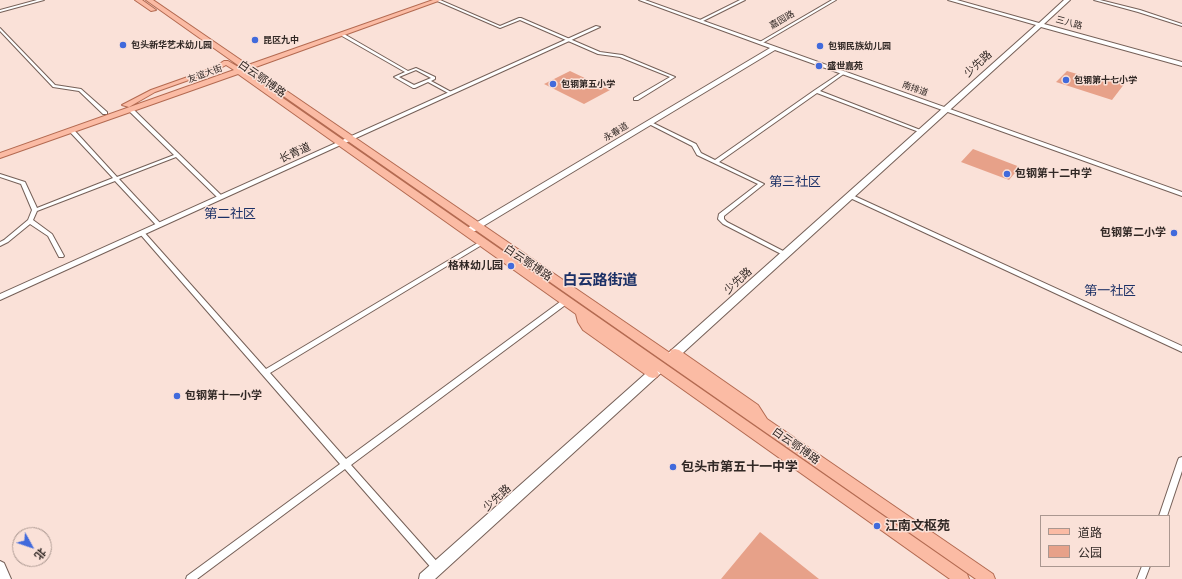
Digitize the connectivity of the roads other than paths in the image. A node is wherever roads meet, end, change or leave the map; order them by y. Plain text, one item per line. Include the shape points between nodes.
1 (42, 0) edge
2 (138, 0) edge
3 (149, 0) edge
4 (426, 0) edge
5 (438, 0) edge
6 (641, 0) edge
7 (743, 0) edge
8 (834, 0) edge
9 (951, 0) edge
10 (1066, 0) edge
11 (1096, 0) edge
12 (0, 11) edge
13 (700, 21) junction
14 (1039, 24) junction
15 (1182, 25) edge
16 (598, 27) dead end
17 (0, 29) edge
18 (346, 33) junction
19 (570, 40) junction
20 (760, 43) junction
21 (774, 48) junction
22 (1182, 64) edge
23 (239, 68) junction
24 (408, 72) junction
25 (843, 72) junction
26 (428, 81) junction
27 (816, 91) junction
28 (451, 94) junction
29 (286, 95) junction
30 (636, 99) dead end
31 (128, 107) junction
32 (945, 109) junction
33 (105, 113) junction
34 (649, 123) junction
35 (72, 131) junction
36 (921, 131) junction
37 (345, 141) junction
38 (0, 150) edge
39 (177, 155) junction
40 (0, 156) edge
41 (716, 162) junction
42 (0, 175) edge
43 (116, 178) junction
44 (1182, 194) edge
45 (850, 196) junction
46 (220, 197) junction
47 (35, 210) junction
48 (30, 221) junction
49 (159, 225) junction
50 (472, 229) junction
51 (142, 233) junction
52 (484, 242) junction
53 (0, 244) edge
54 (785, 254) junction
55 (61, 256) dead end
56 (0, 297) edge
57 (566, 301) junction
58 (1182, 350) edge
59 (672, 356) junction
60 (656, 370) junction
61 (265, 373) junction
62 (1182, 460) edge
63 (345, 464) junction
64 (1163, 515) edge
65 (0, 567) edge
66 (1146, 567) edge
67 (437, 568) junction
68 (5, 579) edge
69 (190, 579) edge
70 (425, 579) edge
71 (962, 579) edge
72 (988, 579) edge
73 (1141, 579) edge

1 - 12 street
2 - 23 main road, 白云鄂博路
3 - 23 main road, 白云鄂博路
4 - 23 main road, 友谊大街
5 - 18 main road, 友谊大街
5 - 19 street via 500,27 520,19
6 - 13 street, 南排道
7 - 13 street
8 - 20 street, 嘉园路
9 - 14 main road, 三八路
10 - 14 main road, 少先路
11 - 15 street
13 - 20 street, 南排道
14 - 22 main road, 三八路
14 - 32 main road, 少先路
16 - 19 street, 长青道
17 - 33 street via 54,86 80,90
18 - 23 main road, 友谊大街
18 - 24 street
18 - 29 main road via 262,69 262,72 285,88
19 - 28 street, 长青道
19 - 30 street via 599,53 621,56 673,77
20 - 21 street, 南排道
21 - 25 street, 南排道
21 - 34 street, 永春道
23 - 29 main road, 白云鄂博路
23 - 31 main road, 友谊大街
23 - 31 main road via 241,76 158,104
23 - 37 main road, 白云鄂博路 via 307,119
24 - 26 street via 416,69 434,78
24 - 26 street via 396,77 414,87
25 - 27 street
25 - 32 street, 南排道
26 - 28 street
27 - 36 street
27 - 41 street
28 - 37 street, 长青道
29 - 37 main road, 白云鄂博路
31 - 33 main road, 友谊大街
31 - 35 main road, 友谊大街
31 - 39 street
32 - 36 main road, 少先路
32 - 44 street, 南排道
33 - 38 main road, 友谊大街
34 - 41 street via 691,144 696,147 696,153
34 - 50 street, 永春道
35 - 40 main road, 友谊大街
35 - 43 street
36 - 45 main road, 少先路
37 - 46 street, 长青道
37 - 50 main road, 白云鄂博路
37 - 50 main road, 白云鄂博路 via 386,165
39 - 43 street
39 - 46 street
41 - 54 street via 762,184 721,215 721,219
42 - 47 street via 23,183
43 - 47 street
43 - 49 street
45 - 54 main road, 少先路
45 - 58 street
46 - 49 street, 长青道
47 - 48 street
48 - 53 street
48 - 55 street via 50,235
49 - 51 street, 长青道
50 - 52 main road, 白云鄂博路
50 - 59 main road, 白云鄂博路
51 - 56 street, 长青道
51 - 61 street
52 - 57 main road, 白云鄂博路
52 - 61 street
54 - 59 main road, 少先路
57 - 60 main road, 白云鄂博路 via 581,312 587,327
57 - 63 street
59 - 60 main road, 少先路
59 - 72 main road, 白云鄂博路 via 754,408 763,424
60 - 67 main road, 少先路
60 - 71 main road, 白云鄂博路
61 - 63 street
62 - 64 street
63 - 67 street
63 - 69 street
65 - 68 street
66 - 73 street
67 - 70 main road, 少先路

